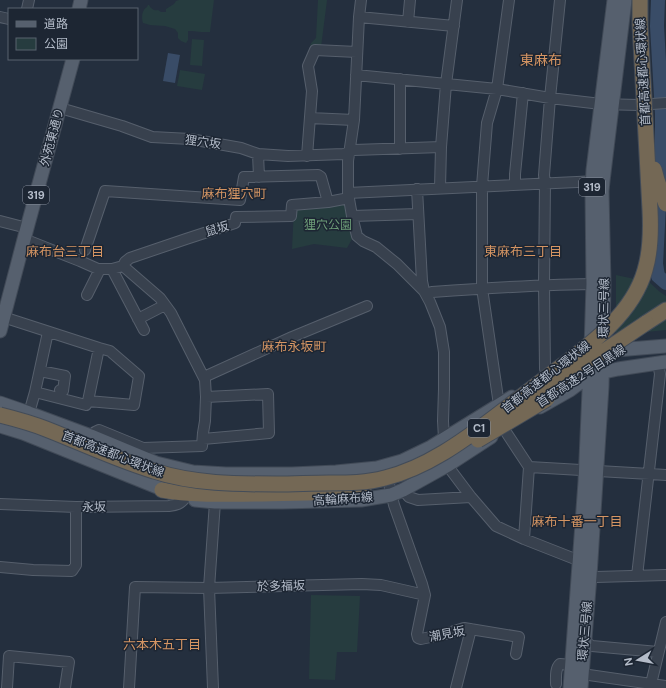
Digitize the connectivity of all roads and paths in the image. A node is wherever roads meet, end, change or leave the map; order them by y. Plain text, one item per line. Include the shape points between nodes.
1 (361, 0) edge
2 (410, 0) edge
3 (457, 0) edge
4 (510, 0) edge
5 (560, 0) edge
6 (614, 0) edge
7 (625, 0) edge
8 (640, 0) edge
9 (648, 0) edge
10 (359, 17) junction
11 (408, 22) junction
12 (454, 26) junction
13 (643, 44) junction
14 (613, 49) junction
15 (357, 52) junction
16 (65, 60) edge
17 (73, 60) edge
18 (356, 75) junction
19 (400, 80) junction
20 (446, 84) junction
21 (497, 89) junction
22 (523, 93) junction
23 (550, 98) junction
24 (607, 104) junction
25 (666, 104) edge
26 (60, 108) junction
27 (310, 118) junction
28 (354, 120) junction
29 (441, 147) junction
30 (400, 149) junction
31 (350, 152) junction
32 (258, 154) junction
33 (308, 156) junction
34 (259, 177) junction
35 (598, 181) junction
36 (545, 183) junction
37 (515, 185) junction
38 (482, 186) junction
39 (440, 188) junction
40 (417, 189) junction
41 (349, 196) junction
42 (666, 197) edge
43 (233, 200) junction
44 (328, 202) junction
45 (666, 204) edge
46 (418, 214) junction
47 (352, 216) junction
48 (236, 220) junction
49 (0, 221) edge
50 (23, 231) junction
51 (86, 250) dead end
52 (124, 266) junction
53 (100, 269) junction
54 (112, 269) junction
55 (598, 284) junction
56 (544, 285) junction
57 (482, 288) junction
58 (425, 293) junction
59 (87, 296) dead end
60 (0, 297) edge
61 (165, 305) junction
62 (367, 306) dead end
63 (666, 310) edge
64 (3, 317) junction
65 (138, 319) junction
66 (666, 322) edge
67 (144, 330) dead end
68 (0, 331) edge
69 (48, 332) junction
70 (666, 346) edge
71 (99, 348) junction
72 (597, 352) junction
73 (662, 363) edge
74 (40, 371) junction
75 (596, 374) junction
76 (550, 376) junction
77 (204, 377) junction
78 (60, 390) dead end
79 (570, 390) junction
80 (35, 392) junction
81 (206, 397) junction
82 (88, 401) junction
83 (0, 403) edge
84 (498, 405) junction
85 (589, 406) junction
86 (14, 418) edge
87 (0, 426) edge
88 (504, 429) junction
89 (90, 436) junction
90 (202, 439) junction
91 (444, 439) junction
92 (82, 457) junction
93 (120, 463) dead end
94 (432, 464) junction
95 (448, 465) junction
96 (529, 467) junction
97 (389, 471) junction
98 (591, 471) junction
99 (650, 474) junction
100 (666, 476) edge
101 (162, 490) junction
102 (240, 491) junction
103 (397, 493) junction
104 (471, 497) junction
105 (185, 498) junction
106 (215, 502) junction
107 (0, 504) edge
108 (76, 508) junction
109 (524, 539) junction
110 (580, 561) junction
111 (0, 567) edge
112 (666, 575) edge
113 (590, 576) junction
114 (637, 576) junction
115 (210, 588) junction
116 (425, 595) junction
117 (666, 622) edge
118 (471, 629) junction
119 (584, 641) junction
120 (658, 652) junction
121 (516, 654) dead end
122 (577, 669) junction
123 (553, 683) edge
124 (650, 686) edge
125 (666, 686) edge
126 (7, 688) edge
127 (64, 688) edge
128 (129, 688) edge
129 (213, 688) edge
130 (456, 688) edge
131 (570, 688) edge
132 (581, 688) edge

1 - 10 street
2 - 11 street
3 - 12 street
4 - 21 street
5 - 23 street
6 - 14 main road, 環状三号線 / 319
7 - 14 main road, 環状三号線 / 319
8 - 13 highway, 首都高速都心環状線 / C1, bridge
9 - 13 highway, 首都高速都心環状線 / C1
10 - 11 street
10 - 15 street
11 - 12 street
12 - 20 street
13 - 42 highway, bridge via 653,143
13 - 45 highway, bridge via 650,143 657,180
13 - 94 highway, 首都高速都心環状線 / C1, bridge via 654,230 650,265 643,284 623,316 610,331 490,425
13 - 97 highway, 首都高速都心環状線 / C1, bridge via 651,230 646,265 634,294 609,327 485,424 421,464
14 - 24 main road, 環状三号線 / 319
15 - 18 street
15 - 27 street via 315,50 308,66 312,91
16 - 50 main road, 外苑東通り / 319
17 - 26 main road, 外苑東通り / 319
18 - 19 street
18 - 28 street
19 - 20 street
19 - 30 street
20 - 21 street
20 - 29 street
21 - 22 street
21 - 38 street via 487,123
22 - 23 street
22 - 37 street
23 - 24 street
23 - 36 street
24 - 25 street
24 - 35 main road, 環状三号線 / 319
26 - 32 street, 狸穴坂 via 152,137 190,139 241,148
26 - 50 main road, 外苑東通り / 319
27 - 28 street
27 - 33 street
28 - 31 street
29 - 30 street, 狸穴坂
29 - 39 street
30 - 31 street, 狸穴坂
31 - 33 street, 狸穴坂
31 - 41 street via 347,174
32 - 33 street, 狸穴坂
32 - 34 street
34 - 43 street via 244,177 240,200
34 - 44 street via 321,176
35 - 36 street
35 - 55 main road, 環状三号線 / 319 via 602,191
36 - 37 street
36 - 56 street
37 - 38 street
38 - 39 street
38 - 57 street
39 - 40 street
40 - 41 street
40 - 46 street
41 - 44 street
41 - 47 street
43 - 48 street
43 - 51 street via 105,191
44 - 48 street, 鼠坂 via 292,205 291,216
46 - 47 street
46 - 58 street
47 - 58 street via 357,236 382,251
48 - 52 street, 鼠坂 via 130,258
49 - 50 street
50 - 53 street
50 - 60 main road, 外苑東通り / 319
50 - 64 main road, 外苑東通り / 319
52 - 54 street
52 - 61 street
53 - 54 street
53 - 59 street
54 - 65 street
55 - 56 street
55 - 72 main road, 環状三号線 / 319
56 - 57 street
56 - 76 street via 545,369
57 - 58 street
57 - 84 street
58 - 91 street via 440,327 444,352
61 - 65 street
61 - 77 street
62 - 77 street
63 - 97 highway, 首都高速2号目黒線, bridge via 477,436 408,472
64 - 68 main road, 外苑東通り / 319
64 - 69 street
65 - 67 street
66 - 94 highway, 首都高速2号目黒線, bridge via 550,397
69 - 71 street
69 - 74 street
70 - 72 main road, 高輪麻布線
71 - 82 street
71 - 82 street via 110,351 139,376 134,405
72 - 75 main road, 環状三号線 / 319
72 - 76 main road, 高輪麻布線 via 569,363
73 - 75 main road, 高輪麻布線
73 - 99 street
74 - 78 street via 65,376 63,391
74 - 80 street
75 - 79 main road, 高輪麻布線
75 - 85 main road, 環状三号線 / 319
75 - 98 main road, 環状三号線 / 319
76 - 84 main road, 高輪麻布線
77 - 81 street
79 - 85 main road via 585,399
79 - 88 main road, 高輪麻布線
80 - 82 street via 86,405
80 - 86 street
81 - 90 street
81 - 90 street via 268,394 269,434
83 - 86 main road, 高輪麻布線
84 - 91 main road, 高輪麻布線
85 - 98 main road, 環状三号線 / 319
86 - 87 main road, 高輪麻布線
86 - 89 main road, 高輪麻布線
86 - 92 main road, 高輪麻布線
86 - 97 highway, 首都高速都心環状線 / C1, bridge via 121,460 188,480 239,484 333,483 374,481
88 - 95 main road, 高輪麻布線
88 - 96 street
89 - 90 street via 99,430 143,448 202,446
89 - 92 street
89 - 97 main road, 高輪麻布線 via 156,463 193,472 292,474 377,468
91 - 95 street
91 - 97 main road, 高輪麻布線 via 402,460
92 - 101 main road, 高輪麻布線
93 - 102 highway, 首都高速都心環状線 / C1 via 170,479
94 - 102 highway, 首都高速都心環状線 / C1 via 414,473 375,485
95 - 103 main road, 高輪麻布線
95 - 104 street
96 - 98 street
96 - 109 street
97 - 103 street
98 - 99 street
98 - 110 main road, 環状三号線 / 319
98 - 113 main road, 環状三号線 / 319
99 - 100 street
99 - 114 street
101 - 102 highway via 201,495
101 - 105 main road, 高輪麻布線
103 - 104 street via 418,500
103 - 106 main road, 高輪麻布線 via 360,500
103 - 116 street via 394,505
104 - 109 street via 496,526
105 - 106 main road, 高輪麻布線
105 - 108 street, 永坂 via 177,505 169,506
106 - 115 street
107 - 108 street, 永坂
108 - 111 street via 76,565 72,570
109 - 110 street
110 - 113 street
110 - 122 main road, 環状三号線 / 319
112 - 114 street
113 - 114 street
113 - 119 main road, 環状三号線 / 319
115 - 116 street, 於多福坂 via 362,584 381,585
115 - 128 street, 於多福坂 via 135,587
115 - 129 street
116 - 118 street, 潮見坂 via 418,638 446,634 464,628
117 - 120 street
118 - 121 street via 518,637
118 - 130 street
119 - 120 street via 592,646
119 - 122 main road, 環状三号線 / 319
120 - 124 street
122 - 123 street via 558,665
122 - 124 street
122 - 131 main road, 環状三号線 / 319
122 - 132 main road, 環状三号線 / 319
124 - 125 street
126 - 127 street via 9,656 69,662

